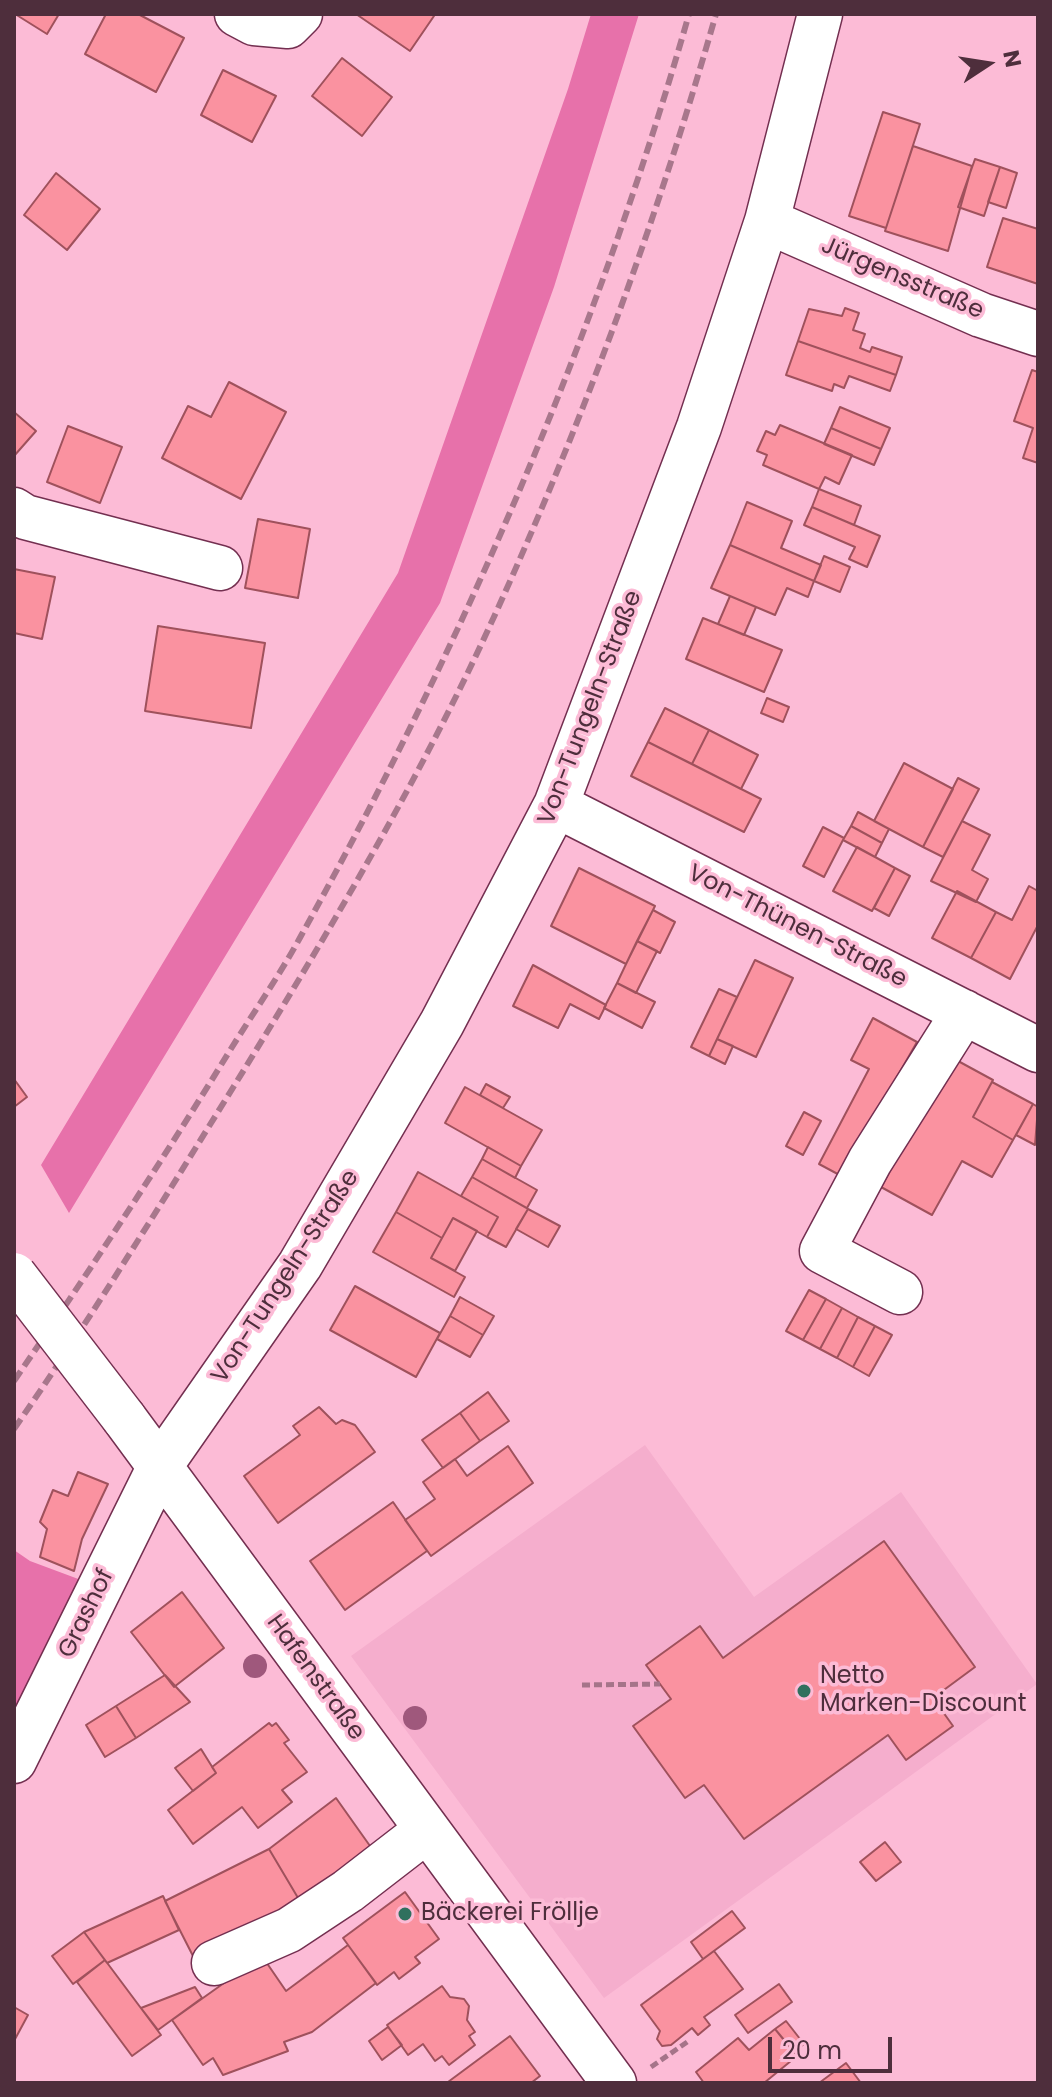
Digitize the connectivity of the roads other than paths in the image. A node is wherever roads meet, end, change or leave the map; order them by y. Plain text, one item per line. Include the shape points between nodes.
1 (237, 14) edge
2 (300, 14) edge
3 (820, 14) edge
4 (767, 221) junction
5 (1038, 334) edge
6 (14, 510) edge
7 (220, 568) dead end
8 (556, 805) junction
9 (964, 1012) junction
10 (1038, 1050) edge
11 (14, 1275) edge
12 (900, 1292) dead end
13 (160, 1466) junction
14 (14, 1761) edge
15 (427, 1830) junction
16 (214, 1963) dead end
17 (628, 2079) edge

1 - 2 street via 254,23 288,26
3 - 4 street, Von-Tungeln-Straße
4 - 5 street, Jürgensstraße via 981,315
4 - 8 street, Von-Tungeln-Straße via 699,427
6 - 7 street
8 - 9 street, Von-Thünen-Straße
8 - 13 street, Von-Tungeln-Straße via 442,1023 300,1265
9 - 10 street, Von-Thünen-Straße
9 - 12 street via 870,1161 822,1251
11 - 13 street, Hafenstraße, bridge
13 - 14 street, Grashof
13 - 15 street, Hafenstraße
15 - 16 street via 289,1930
15 - 17 street, Hafenstraße

